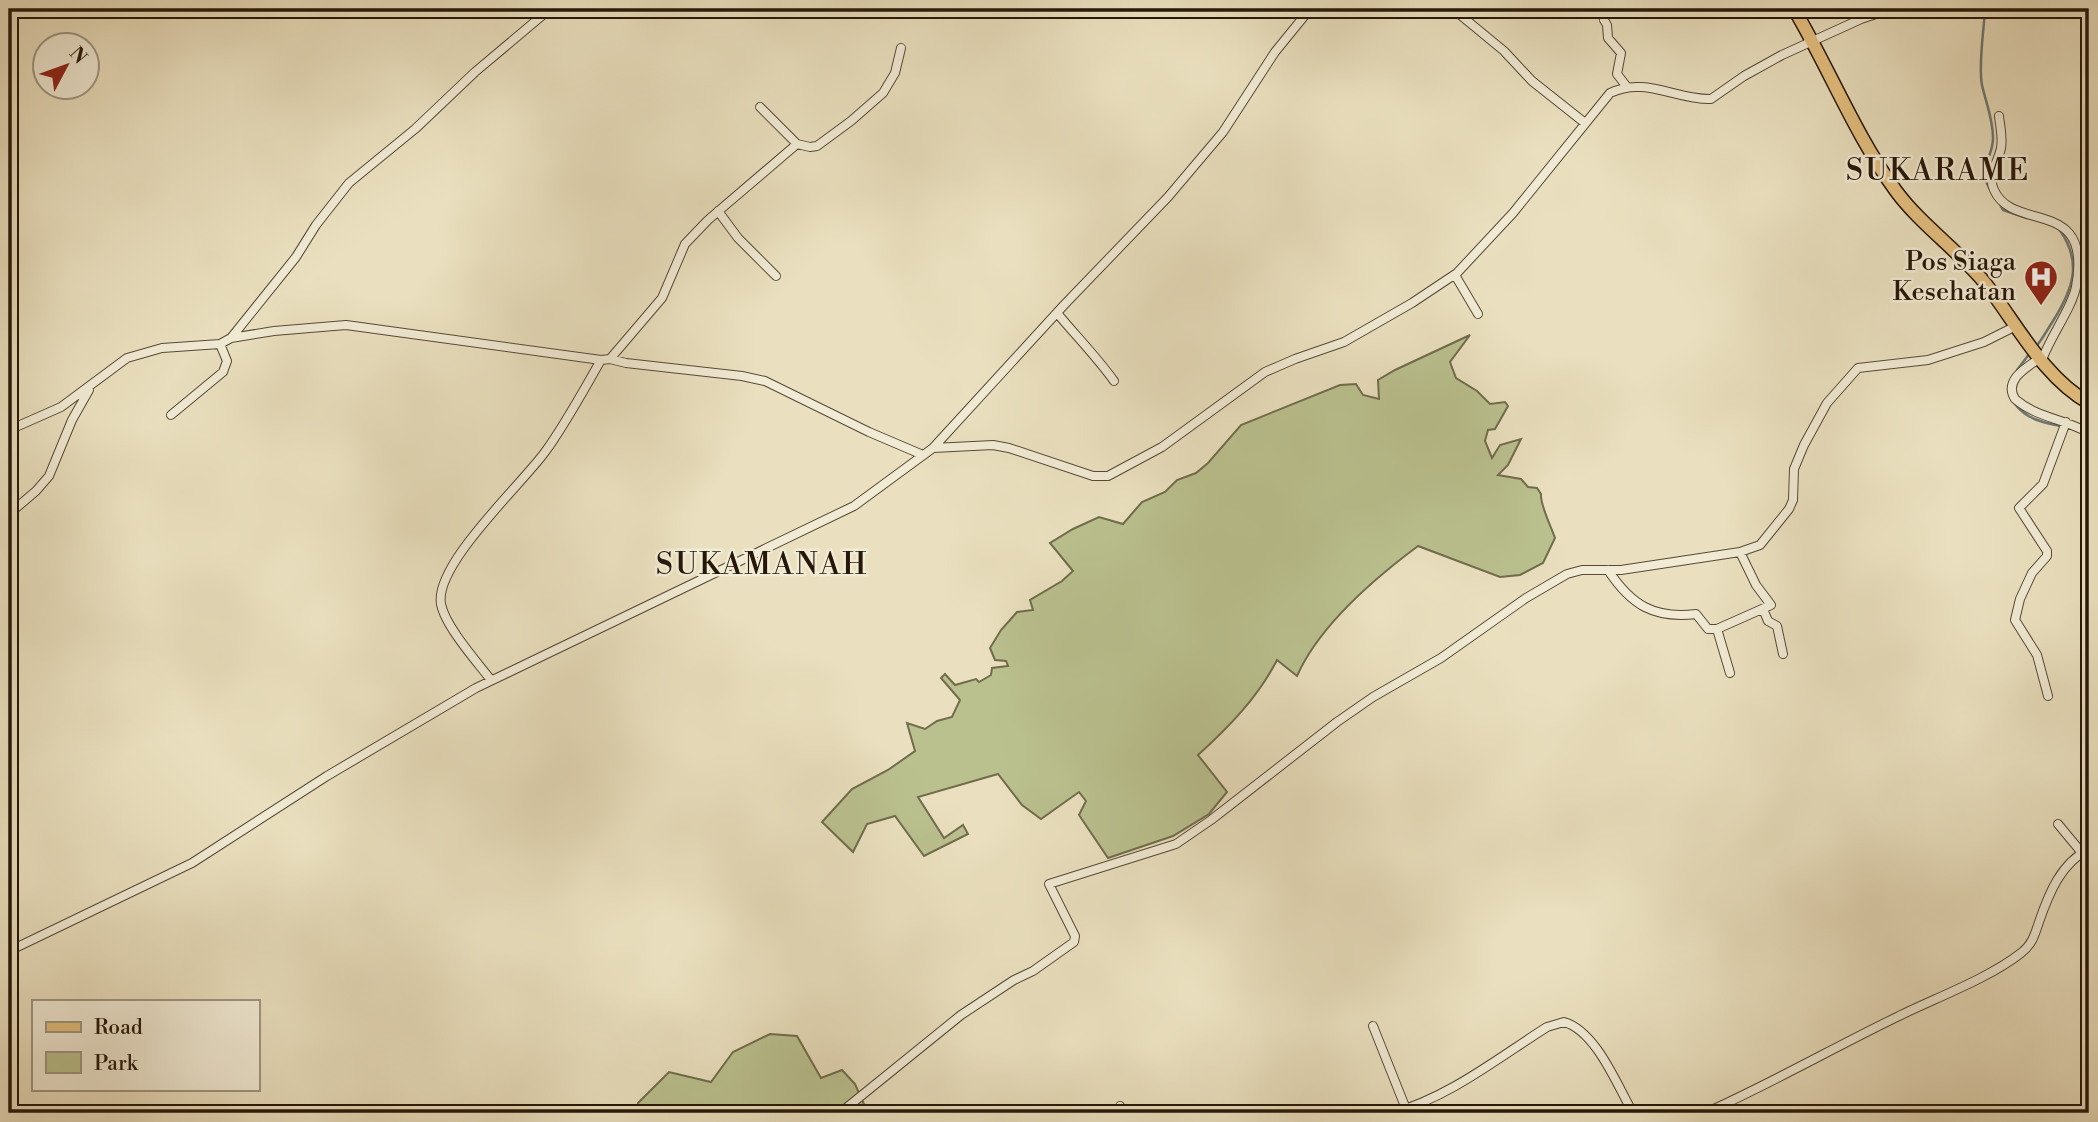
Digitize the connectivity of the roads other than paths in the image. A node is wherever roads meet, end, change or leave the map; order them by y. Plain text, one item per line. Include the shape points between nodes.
1 (550, 9) edge
2 (1310, 9) edge
3 (1453, 9) edge
4 (1794, 9) edge
5 (1891, 9) edge
6 (1604, 20) dead end
7 (1813, 40) junction
8 (901, 48) dead end
9 (1627, 87) junction
10 (760, 107) dead end
11 (1999, 116) dead end
12 (1585, 123) junction
13 (797, 144) junction
14 (718, 211) junction
15 (1455, 275) junction
16 (776, 276) dead end
17 (1057, 313) junction
18 (1478, 314) dead end
19 (2016, 326) junction
20 (231, 338) junction
21 (220, 344) junction
22 (2040, 358) junction
23 (606, 359) junction
24 (1114, 381) dead end
25 (93, 384) junction
26 (2089, 403) edge
27 (171, 415) dead end
28 (2066, 423) junction
29 (9, 430) edge
30 (2089, 433) edge
31 (933, 447) junction
32 (923, 455) junction
33 (9, 514) edge
34 (1740, 552) junction
35 (1608, 570) junction
36 (1763, 609) junction
37 (1717, 629) junction
38 (1783, 654) dead end
39 (1730, 673) dead end
40 (491, 680) junction
41 (2048, 696) dead end
42 (2058, 824) dead end
43 (2086, 851) edge
44 (9, 951) edge
45 (1373, 1026) dead end
46 (1406, 1110) junction
47 (840, 1113) edge
48 (1392, 1113) edge
49 (1633, 1113) edge
50 (1705, 1113) edge

1 - 20 street via 349,183
2 - 17 street via 1223,132
3 - 12 street
4 - 7 main road
5 - 7 street
6 - 9 street via 1608,38 1621,53 1617,74
7 - 9 street via 1711,99 1648,86
7 - 19 main road via 1896,191 1983,281
8 - 13 street via 891,82 869,106 821,143 810,147
9 - 12 street via 1610,93
10 - 13 street
11 - 22 street via 2002,147 1992,176 1994,190 2011,208 2064,228 2078,254 2073,297
12 - 15 street via 1513,213
13 - 14 street
14 - 16 street
14 - 23 street via 685,244 662,299
15 - 18 street
15 - 31 street via 1344,342 1265,372 1162,447 1108,476 1093,476 993,445
17 - 24 street
17 - 31 street
19 - 22 main road
19 - 34 street via 1928,360 1858,368 1826,403 1804,444 1794,469 1789,509 1766,540
20 - 21 street
20 - 23 street via 346,325
21 - 25 street via 162,348 127,358
21 - 27 street via 227,361 223,372
22 - 26 main road via 2071,392
22 - 28 street via 2015,378 2011,394 2039,415
23 - 32 street via 765,382
23 - 40 street via 543,455 463,549 449,573 441,606
25 - 29 street via 47,415
25 - 33 street via 49,475
28 - 30 street
28 - 41 street via 2043,484 2019,508 2047,551 2032,573 2015,620 2037,655
31 - 32 street
32 - 40 street via 853,506
34 - 35 street
34 - 36 street via 1771,604
35 - 37 street via 1643,606 1674,616 1696,614 1708,629
35 - 47 street via 1567,574 1526,598 1441,658 1337,722 1176,844 1049,884 1074,942 961,1015
36 - 37 street
36 - 38 street via 1768,621 1777,626
37 - 39 street
40 - 44 street via 327,776 192,863
42 - 43 street
43 - 50 street via 2058,878 2031,944 2021,954
45 - 46 street
46 - 48 street
46 - 49 street via 1471,1076 1552,1024 1564,1022 1593,1043

